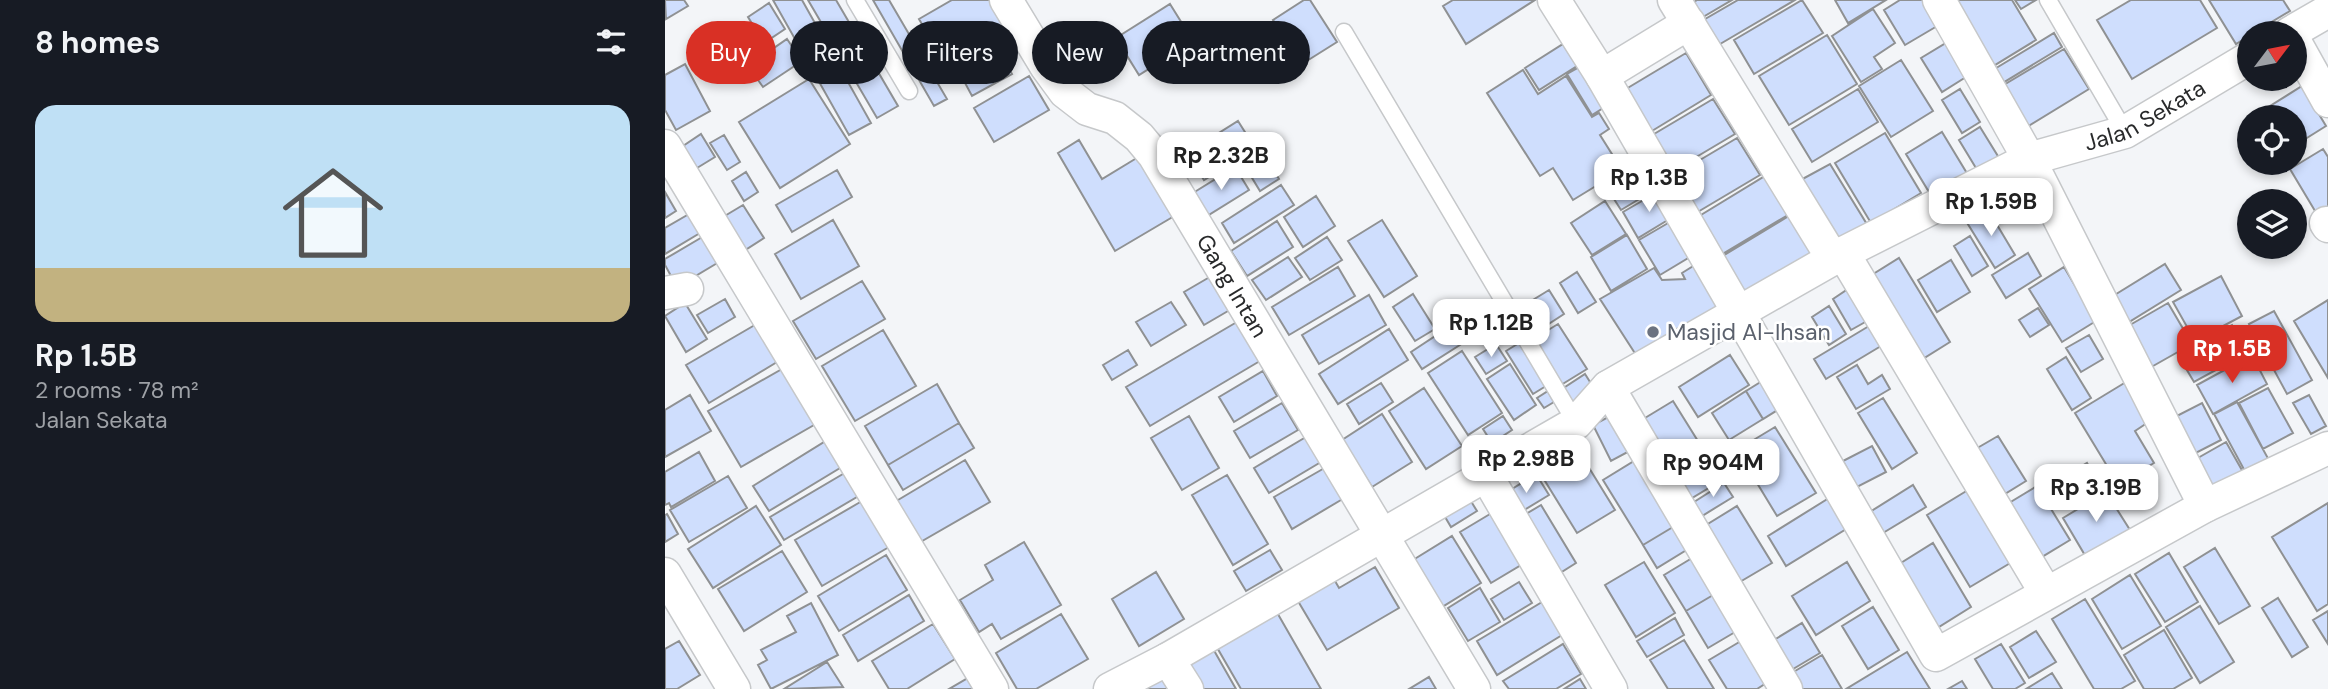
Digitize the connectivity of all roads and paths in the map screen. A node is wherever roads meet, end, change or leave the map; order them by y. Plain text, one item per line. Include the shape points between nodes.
1 (855, 0) edge
2 (1006, 0) edge
3 (1554, 0) edge
4 (1939, 0) edge
5 (2048, 0) edge
6 (2328, 11) edge
7 (1682, 12) edge
8 (2307, 23) edge
9 (1344, 32) dead end
10 (2307, 63) edge
11 (2237, 65) edge
12 (1602, 76) junction
13 (909, 91) dead end
14 (2328, 100) edge
15 (2125, 132) junction
16 (665, 146) edge
17 (2029, 159) junction
18 (1838, 256) junction
19 (1739, 312) junction
20 (1608, 387) junction
21 (1576, 423) junction
22 (2328, 448) edge
23 (1486, 475) junction
24 (2205, 506) junction
25 (1383, 533) junction
26 (665, 574) edge
27 (2046, 593) junction
28 (1168, 659) junction
29 (734, 689) edge
30 (992, 689) edge
31 (1110, 689) edge
32 (1187, 689) edge
33 (1474, 689) edge
34 (1611, 689) edge
35 (1787, 689) edge

1 - 13 lane
2 - 25 street, Gang Intan via 1065,92 1087,109 1115,118 1154,155
3 - 12 street
4 - 17 street
5 - 15 lane
6 - 8 street
7 - 12 street
7 - 18 street
9 - 21 lane
10 - 14 street
11 - 15 street, Jalan Sekata
12 - 19 street
15 - 17 street, Jalan Sekata
16 - 30 street
17 - 18 street, Jalan Sekata
17 - 24 street
18 - 19 street, Jalan Sekata
18 - 27 street
19 - 20 street, Jalan Sekata
19 - 27 street via 1936,655
20 - 21 street, Jalan Sekata
20 - 35 street
21 - 23 street, Jalan Sekata
22 - 24 street
23 - 25 street, Jalan Sekata
23 - 34 street
24 - 27 street
25 - 28 street, Jalan Sekata
25 - 33 street, Gang Intan
26 - 29 street
28 - 31 street, Jalan Sekata
28 - 32 street

